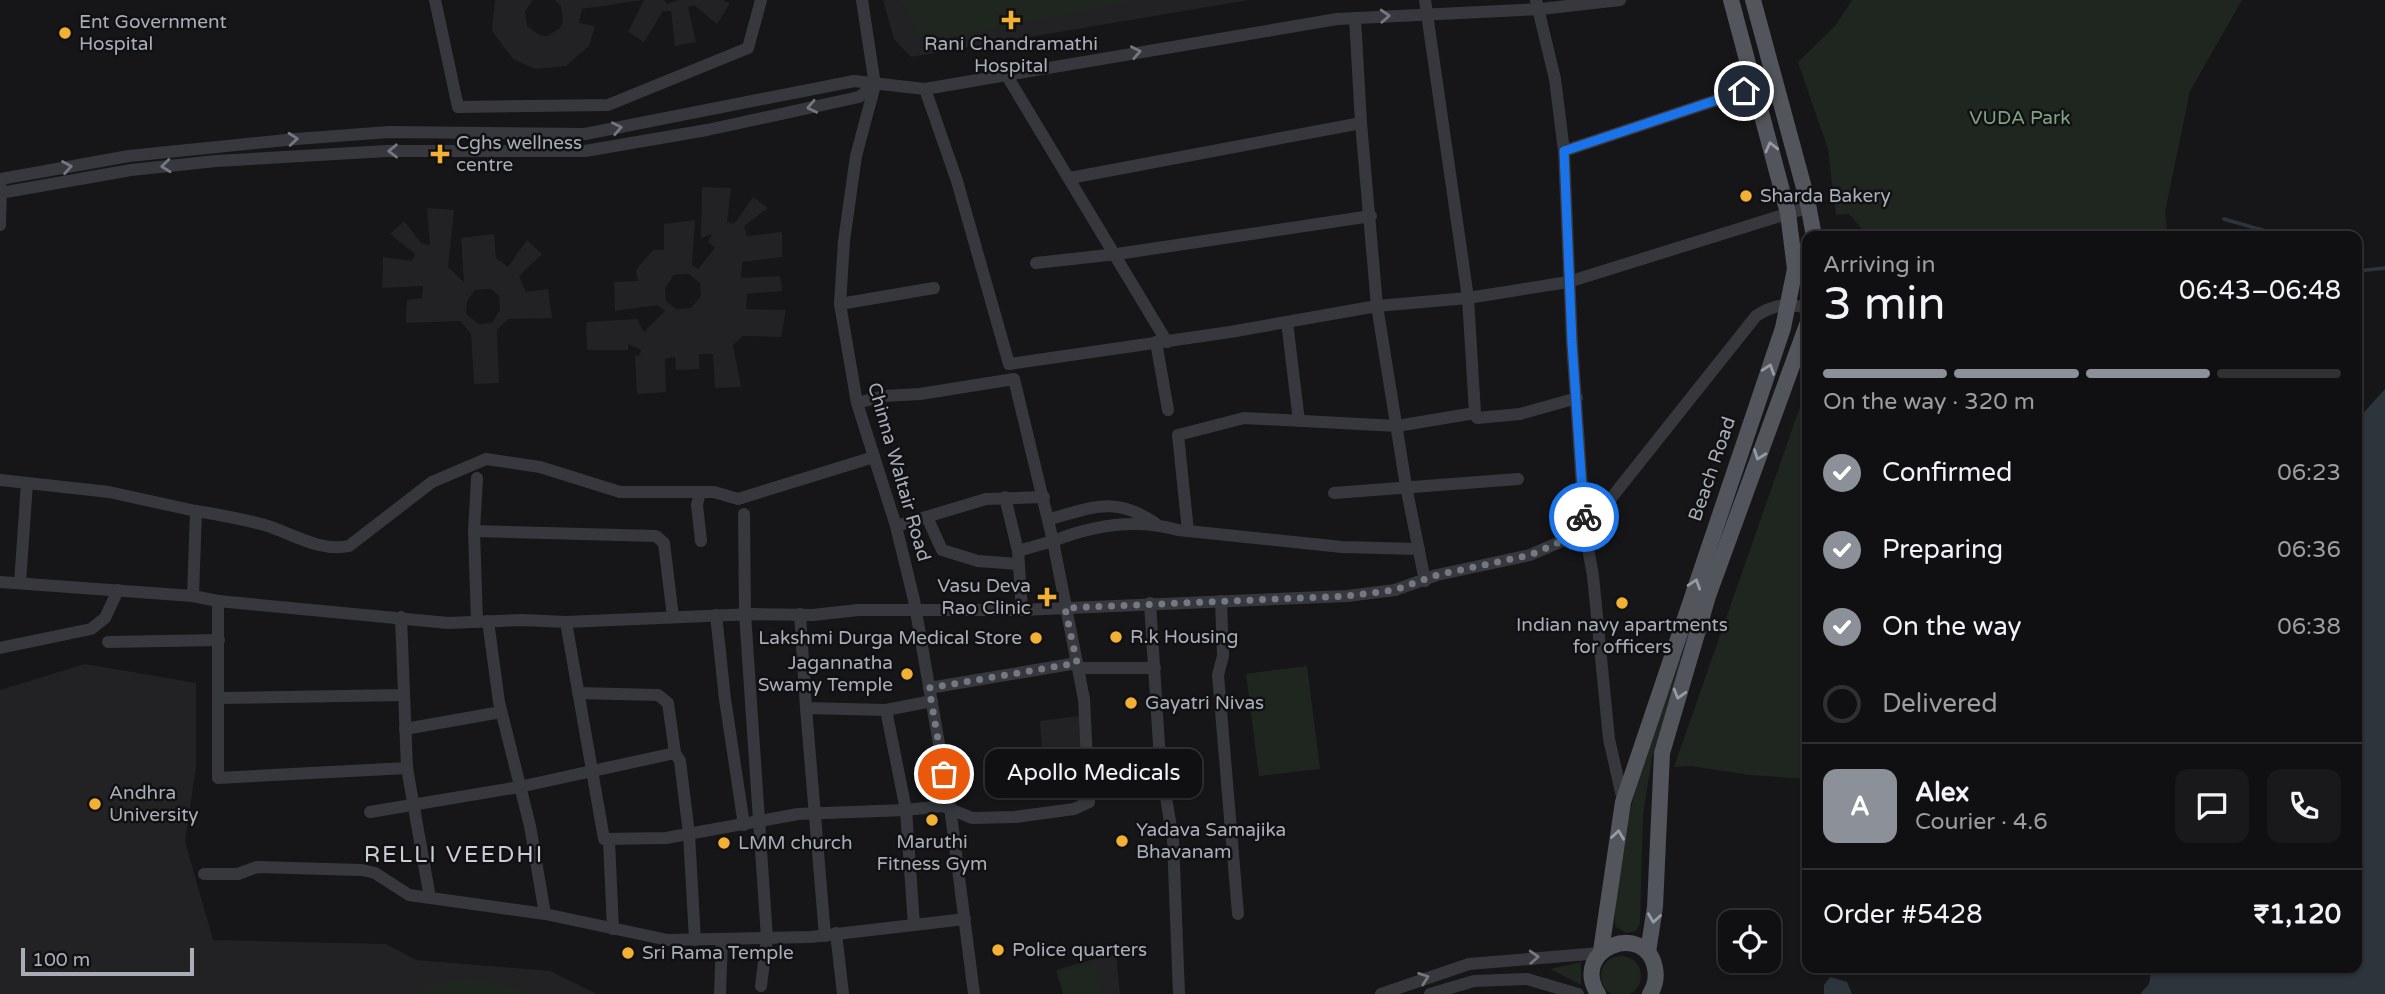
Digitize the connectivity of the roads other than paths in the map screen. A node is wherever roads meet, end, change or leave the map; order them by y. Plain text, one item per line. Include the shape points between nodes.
1 (435, 0) edge
2 (761, 0) edge
3 (862, 0) edge
4 (1426, 0) edge
5 (1619, 0) edge
6 (1731, 0) edge
7 (1753, 0) edge
8 (1539, 5) edge
9 (1429, 14) junction
10 (1355, 18) junction
11 (1007, 76) junction
12 (875, 85) junction
13 (1756, 87) junction
14 (925, 89) junction
15 (1360, 123) junction
16 (1564, 151) junction
17 (1070, 178) junction
18 (0, 186) edge
19 (1809, 206) junction
20 (1788, 213) junction
21 (1371, 216) junction
22 (0, 225) edge
23 (1813, 231) edge
24 (1116, 254) junction
25 (1036, 263) dead end
26 (1568, 282) junction
27 (934, 288) dead end
28 (1468, 298) junction
29 (840, 304) junction
30 (1790, 304) junction
31 (1377, 306) junction
32 (1802, 307) edge
33 (1287, 322) junction
34 (1802, 338) edge
35 (1162, 342) junction
36 (1009, 364) junction
37 (1014, 379) junction
38 (1577, 398) junction
39 (857, 403) junction
40 (1168, 410) dead end
41 (1477, 418) dead end
42 (1299, 421) junction
43 (1397, 426) junction
44 (874, 457) junction
45 (477, 478) dead end
46 (1518, 479) dead end
47 (0, 480) edge
48 (27, 483) junction
49 (1406, 486) junction
50 (700, 492) junction
51 (1334, 493) dead end
52 (1005, 497) junction
53 (1044, 497) junction
54 (196, 511) junction
55 (744, 514) dead end
56 (927, 517) junction
57 (1050, 519) junction
58 (1155, 523) junction
59 (896, 526) junction
60 (474, 531) junction
61 (1188, 531) junction
62 (1585, 531) junction
63 (701, 541) dead end
64 (1053, 541) junction
65 (1419, 549) junction
66 (1018, 557) junction
67 (1425, 581) junction
68 (0, 582) edge
69 (20, 583) junction
70 (118, 590) junction
71 (193, 596) junction
72 (218, 601) junction
73 (1222, 601) junction
74 (1150, 603) junction
75 (1065, 608) junction
76 (1022, 610) junction
77 (915, 612) junction
78 (745, 614) junction
79 (800, 614) junction
80 (716, 615) junction
81 (401, 617) junction
82 (673, 617) junction
83 (482, 621) junction
84 (566, 622) junction
85 (219, 640) junction
86 (108, 642) dead end
87 (0, 648) edge
88 (1078, 666) junction
89 (1155, 668) junction
90 (929, 688) junction
91 (578, 693) junction
92 (404, 695) junction
93 (220, 698) junction
94 (932, 701) junction
95 (806, 708) junction
96 (886, 710) junction
97 (501, 712) junction
98 (405, 729) junction
99 (675, 753) junction
100 (407, 768) junction
101 (593, 770) junction
102 (519, 787) junction
103 (1623, 802) junction
104 (414, 807) junction
105 (950, 807) junction
106 (906, 810) junction
107 (370, 812) dead end
108 (815, 813) junction
109 (758, 823) junction
110 (744, 825) junction
111 (689, 834) junction
112 (610, 839) junction
113 (204, 874) dead end
114 (430, 898) junction
115 (545, 914) junction
116 (1238, 914) dead end
117 (965, 919) junction
118 (914, 925) junction
119 (613, 929) junction
120 (831, 935) junction
121 (767, 938) junction
122 (722, 939) junction
123 (695, 940) junction
124 (1601, 952) junction
125 (1648, 952) junction
126 (761, 986) dead end
127 (1388, 993) edge
128 (720, 994) edge
129 (843, 994) edge
130 (974, 994) edge
131 (1179, 994) edge
132 (1430, 994) edge
133 (1578, 994) edge
134 (1598, 994) edge
135 (1650, 994) edge

1 - 2 street via 458,107 608,105 748,48
3 - 12 street
4 - 9 street
5 - 8 street
6 - 13 main road, Beach Road
7 - 19 main road
8 - 9 street
8 - 16 street
10 -> 9 street
9 - 28 street
11 -> 10 street
10 - 15 street
11 - 14 street
11 - 17 street
12 - 14 street
18 -> 12 street via 129,156 296,139 389,132 585,134 854,80
12 -> 18 street via 859,97 585,151 387,151 216,160
12 - 29 street, Chinna Waltair Road via 856,156
13 - 16 street
20 -> 13 main road, Beach Road
14 - 36 street via 957,181
15 - 17 street
15 - 21 street
16 - 26 street
17 - 24 street
18 - 22 street
19 - 20 street
19 - 23 main road
20 - 26 street
20 - 30 main road, Beach Road via 1795,269
21 - 24 street
21 - 31 street
24 - 25 street
24 - 35 street
26 - 28 street
26 - 38 street
27 - 29 street
28 - 31 street
28 - 43 street via 1475,413
29 - 39 street, Chinna Waltair Road
30 - 32 street
30 - 62 street via 1756,316
103 -> 30 main road, Beach Road
31 - 33 street
31 - 43 street
33 - 35 street
33 - 42 street
34 -> 125 main road, Beach Road via 1708,596 1662,754 1656,907
35 - 36 street
35 - 40 street
36 - 37 street
37 - 39 street
37 - 53 street
38 - 41 street via 1520,414
38 - 62 street
39 - 44 street, Chinna Waltair Road
42 - 43 street
42 - 61 street via 1244,418 1178,435
43 - 49 street
44 - 50 street via 738,499
44 - 59 street, Chinna Waltair Road
45 - 60 street
46 - 49 street
47 - 48 street
48 - 54 street via 109,492
48 - 69 street
49 - 51 street
49 - 65 street
50 - 54 street via 620,492 540,467 486,459 432,482 349,546 339,548
50 - 63 street
52 - 53 street
52 - 56 street
52 - 66 street
53 - 57 street
54 - 71 street
55 - 78 street
56 - 59 street
56 - 66 street via 942,550 978,561
57 - 58 street via 1110,505 1132,510
57 - 64 street
58 - 61 street
58 - 64 street via 1094,528
59 - 77 street, Chinna Waltair Road
60 - 82 street via 656,536 664,543
60 - 83 street
61 - 65 street via 1342,547
62 - 67 street via 1530,555
62 - 103 street via 1609,739
64 - 66 street
64 - 75 street
65 - 67 street
66 - 76 street
67 - 73 street via 1347,596
68 - 69 street
69 - 70 street
70 - 71 street
70 - 87 street via 105,618 91,629
71 - 72 street
72 - 81 street
72 - 85 street
73 - 74 street
73 - 116 street via 1219,675
74 - 75 street
74 - 89 street
75 - 76 street
75 - 88 street
76 - 77 street
77 - 79 street
77 - 90 street, Chinna Waltair Road
78 - 79 street
78 - 80 street
78 - 109 street
79 - 95 street
80 - 82 street
80 - 110 street
81 - 83 street via 448,623
81 - 92 street
82 - 84 street
83 - 84 street
83 - 97 street
84 - 91 street
85 - 86 street
85 - 93 street
88 - 89 street
88 - 90 street
88 - 105 street via 1089,763 1088,802 1074,809 1015,817 972,818
89 - 131 street via 1162,782 1173,840
90 - 94 street, Chinna Waltair Road
91 - 99 street via 658,695 668,703
91 - 101 street
92 - 93 street
92 - 98 street
93 - 100 street via 218,779
94 - 96 street
94 - 105 street, Chinna Waltair Road
95 - 96 street
95 - 108 street
96 - 106 street
97 - 98 street
97 - 102 street
98 - 100 street
99 - 101 street
99 - 111 street via 680,761
100 - 104 street
101 - 102 street
101 - 112 street via 601,835
102 - 104 street
102 - 115 street
124 -> 103 main road, Beach Road
104 - 107 street
104 - 114 street
105 - 106 street
105 - 117 street, Chinna Waltair Road
106 - 108 street
106 - 118 street
108 - 109 street
108 - 120 street
109 - 110 street
109 - 121 street
110 - 111 street
111 - 112 street
111 - 123 street
112 - 119 street
113 - 114 street via 238,874 257,867 338,867 375,873 410,895
114 - 115 street
115 - 119 street
117 - 118 street
117 - 130 street, Chinna Waltair Road
118 - 120 street
119 - 123 street via 668,940
120 - 121 street
120 - 129 street
121 - 122 street
121 - 126 street
122 - 123 street
122 - 128 street
124 - 125 main road via 1625,942
127 -> 124 street via 1469,964
124 - 134 main road, Beach Road via 1591,974
125 - 135 main road via 1657,976
132 - 133 street via 1474,981 1527,979

